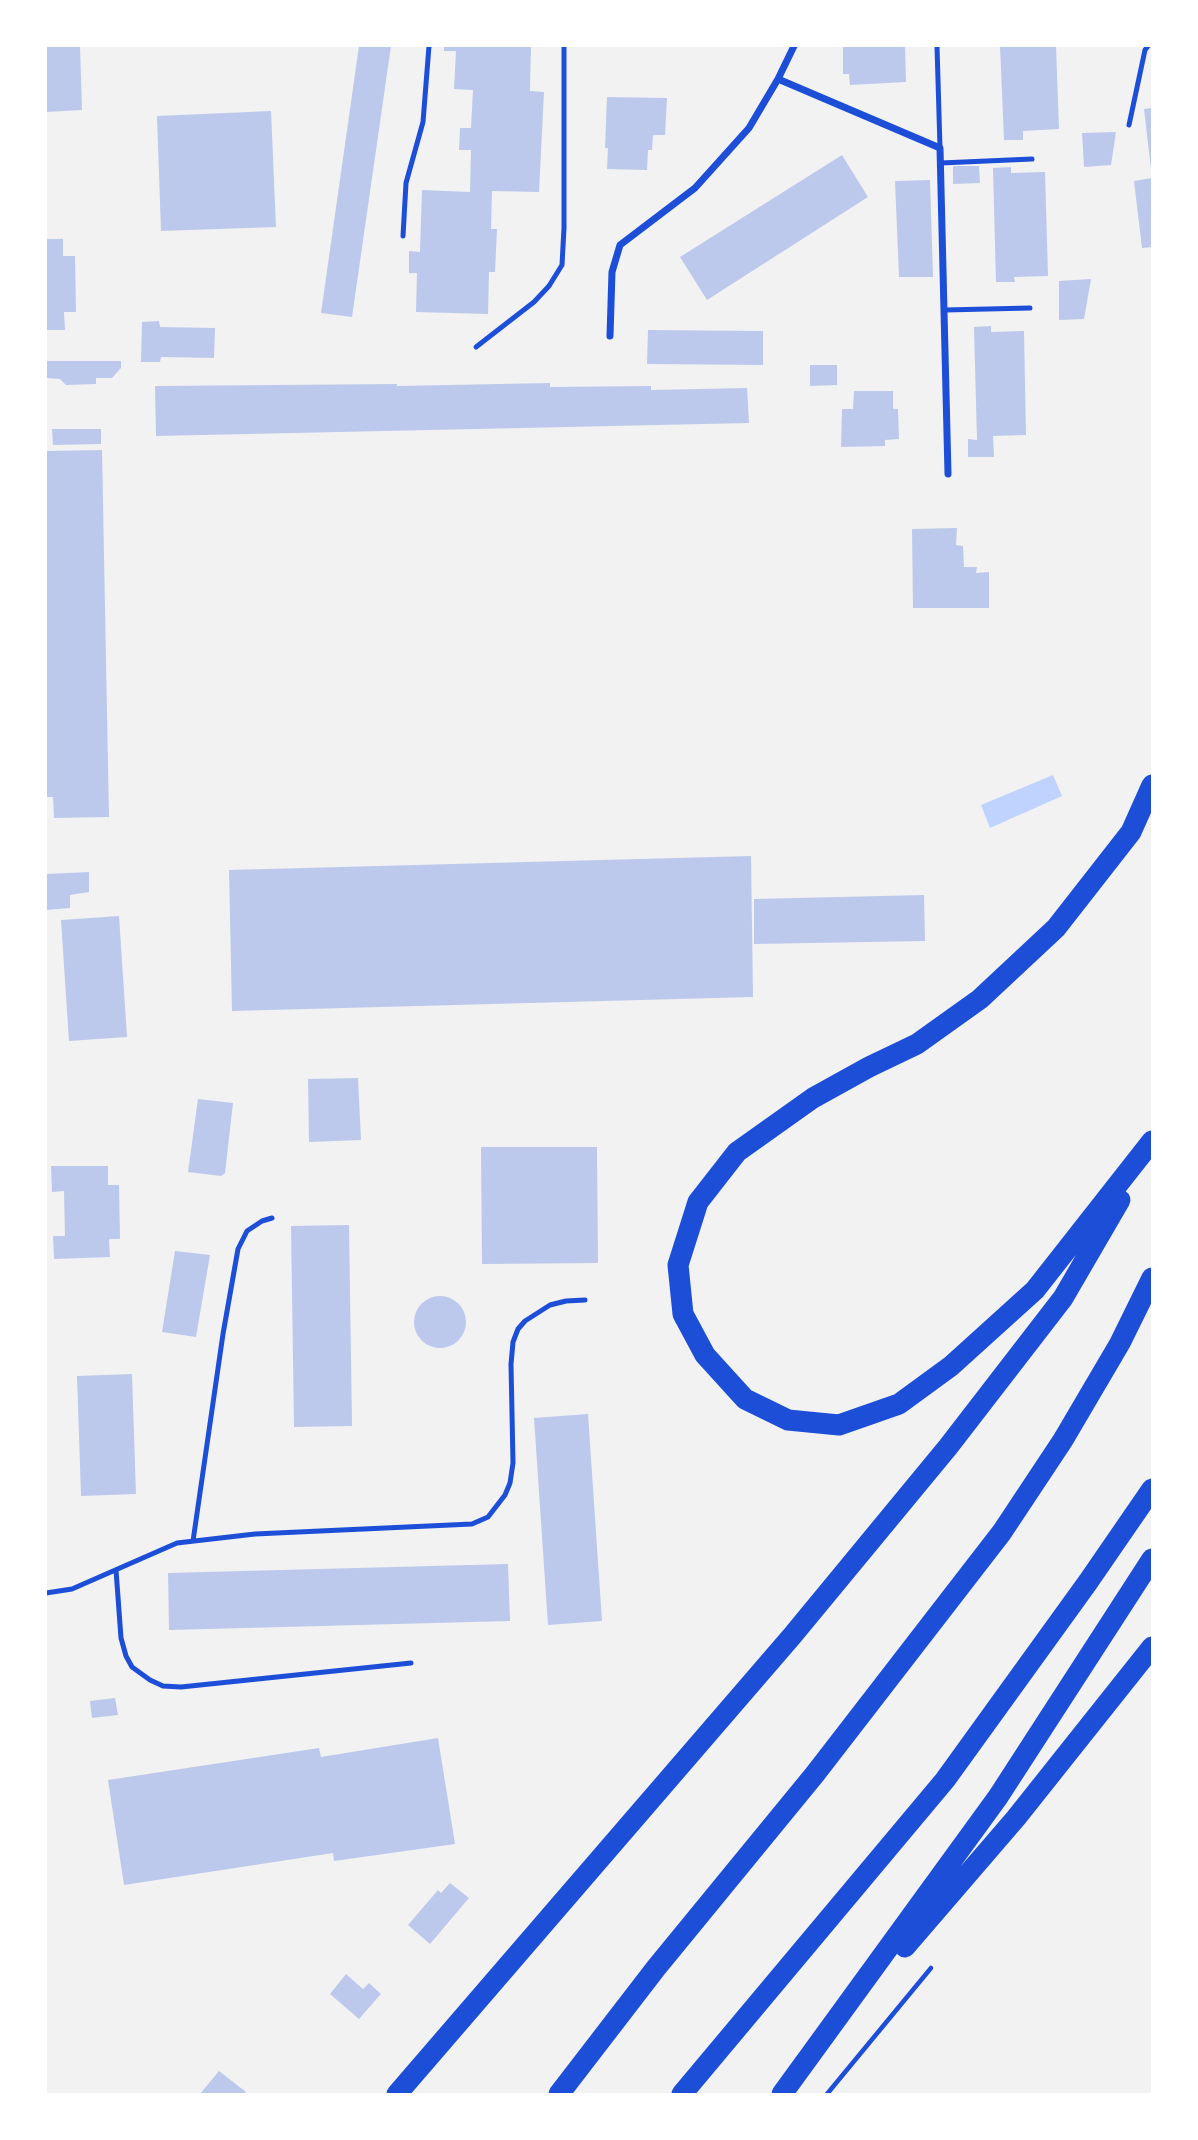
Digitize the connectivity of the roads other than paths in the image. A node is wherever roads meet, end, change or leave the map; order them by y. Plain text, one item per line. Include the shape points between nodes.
1 (429, 46) edge
2 (564, 46) edge
3 (794, 46) edge
4 (937, 46) edge
5 (1148, 46) edge
6 (778, 79) junction
7 (1129, 125) dead end
8 (940, 148) junction
9 (1032, 159) dead end
10 (941, 163) junction
11 (403, 236) dead end
12 (1030, 308) dead end
13 (945, 310) junction
14 (610, 336) dead end
15 (476, 347) dead end
16 (948, 474) dead end
17 (1153, 785) edge
18 (1153, 1142) edge
19 (272, 1218) dead end
20 (1153, 1278) edge
21 (585, 1300) dead end
22 (1153, 1489) edge
23 (193, 1541) junction
24 (1153, 1559) edge
25 (116, 1570) junction
26 (46, 1593) edge
27 (1153, 1647) edge
28 (411, 1663) dead end
29 (656, 1968) junction
30 (819, 2046) junction
31 (397, 2095) edge
32 (541, 2095) edge
33 (559, 2095) edge
34 (682, 2095) edge
35 (782, 2095) edge

1 - 11 lane via 424,122 406,183
2 - 15 lane via 562,265 542,294
3 - 6 street
4 - 8 lane
5 - 7 lane
6 - 8 street
6 - 14 street via 749,128 695,188 620,245 611,272
8 - 10 street
9 - 10 lane
10 - 13 street
12 - 13 lane
13 - 16 street
17 - 18 highway via 1131,832 1056,928 980,999 916,1044 813,1098 737,1152 698,1202 678,1265 683,1314 705,1355 745,1399 788,1420 839,1425 899,1404 951,1366 1035,1290
18 - 31 highway via 1063,1298 948,1447 792,1636
19 - 23 lane via 247,1231 238,1249
20 - 29 highway via 1063,1440 1002,1532 816,1774
21 - 23 lane via 550,1305 518,1329 511,1364 510,1483 488,1517 472,1524
22 - 34 highway via 945,1780
23 - 25 lane via 177,1542
24 - 30 highway via 998,1797
25 - 26 lane via 72,1589
25 - 28 lane via 126,1657 132,1667 163,1686
27 - 30 highway via 1016,1818
29 - 32 highway
29 - 33 highway
30 - 35 highway

